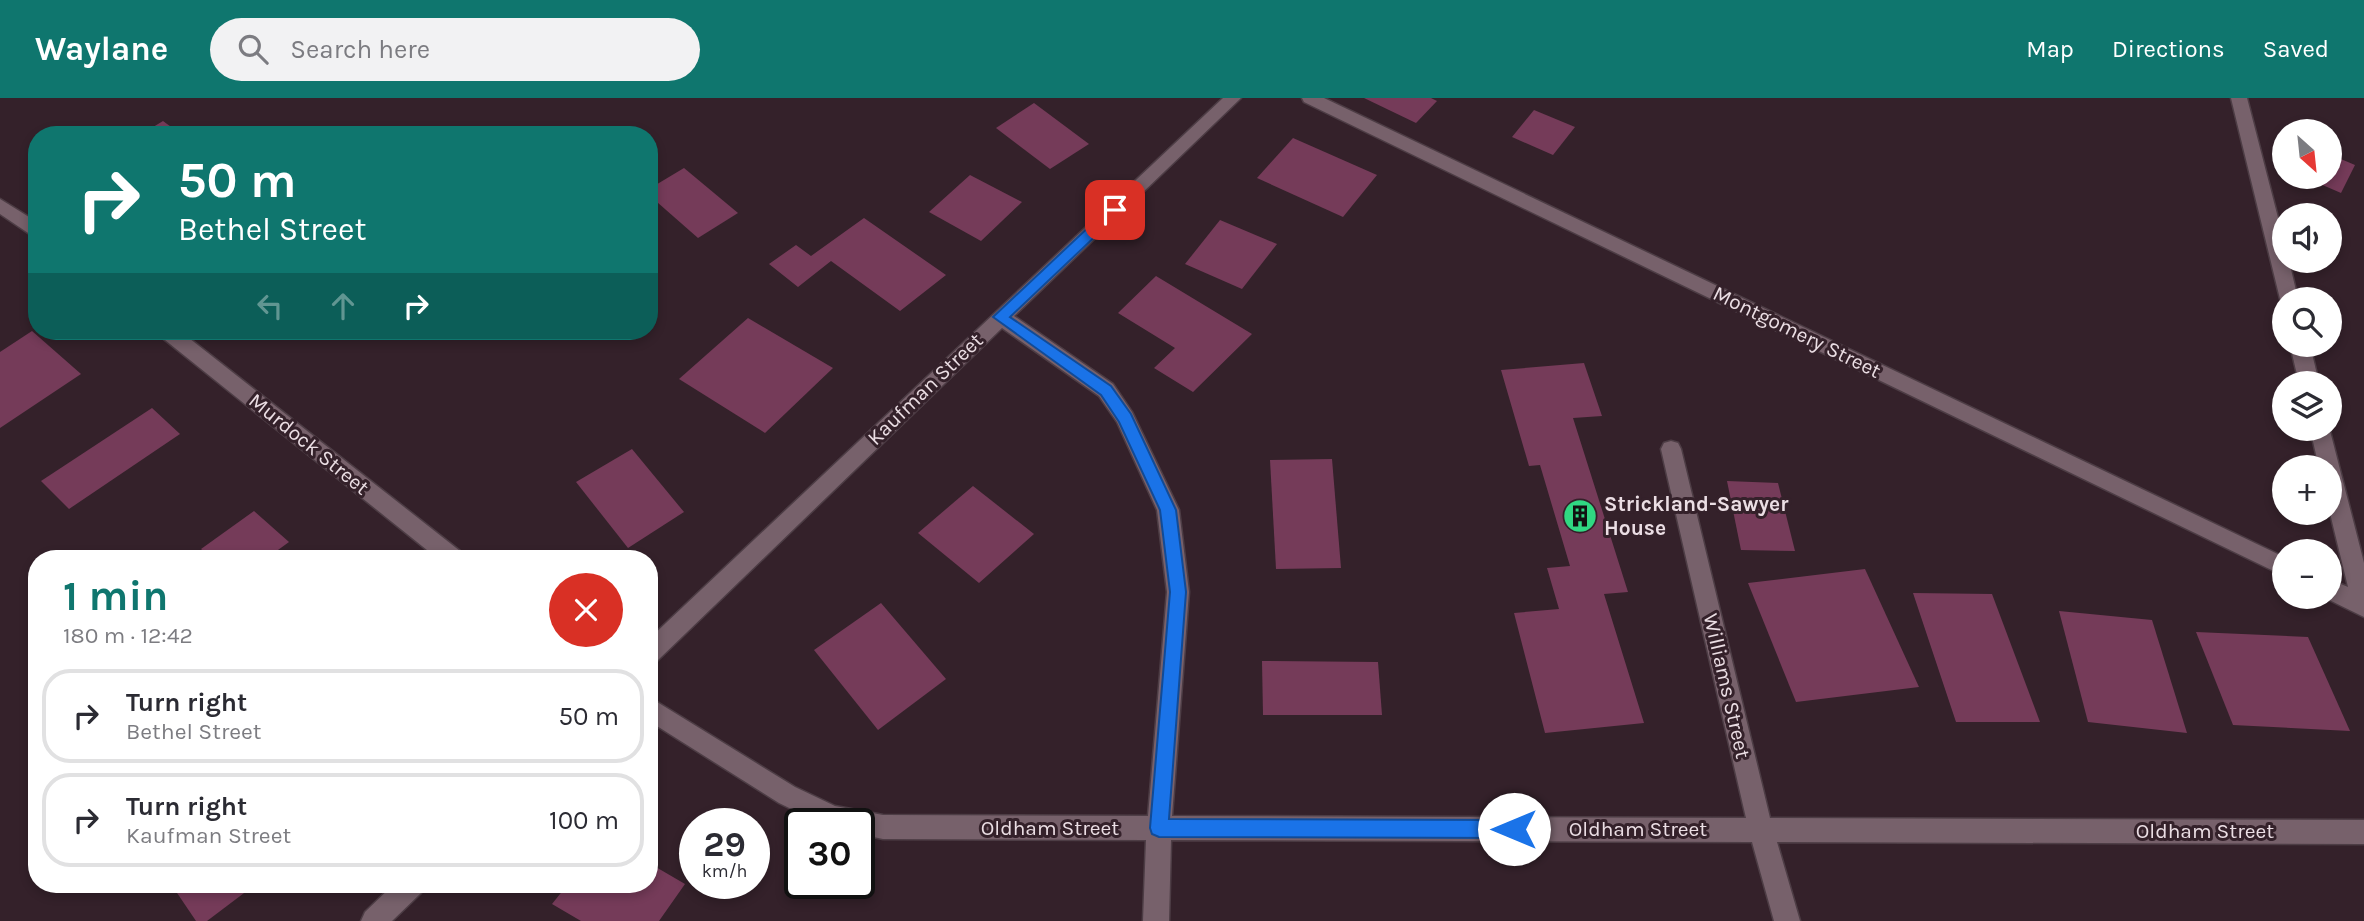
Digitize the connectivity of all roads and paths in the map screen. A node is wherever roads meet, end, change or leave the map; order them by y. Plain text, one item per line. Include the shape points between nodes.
1 (1233, 98) edge
2 (1310, 98) edge
3 (2239, 98) edge
4 (0, 205) edge
5 (28, 225) edge
6 (2286, 287) edge
7 (1000, 317) junction
8 (178, 340) edge
9 (2323, 441) edge
10 (1671, 450) dead end
11 (442, 550) edge
12 (2272, 561) edge
13 (2342, 595) edge
14 (2364, 606) edge
15 (658, 645) edge
16 (658, 714) edge
17 (1159, 828) junction
18 (1761, 829) junction
19 (2364, 832) edge
20 (403, 893) edge
21 (374, 921) edge
22 (1156, 921) edge
23 (1787, 921) edge

1 - 7 street, Kaufman Street
2 - 12 street, Montgomery Street
3 - 6 street
4 - 5 street
7 - 15 street, Kaufman Street
7 - 17 street via 1106,390 1125,418 1168,510 1178,592
8 - 11 street, Murdock Street
9 - 14 street
10 - 18 street, Williams Street
13 - 14 street
16 - 17 street, Oldham Street via 787,795 833,817 883,827
17 - 18 street, Oldham Street
17 - 22 street
18 - 19 street, Oldham Street
18 - 23 street, Williams Street
20 - 21 street

